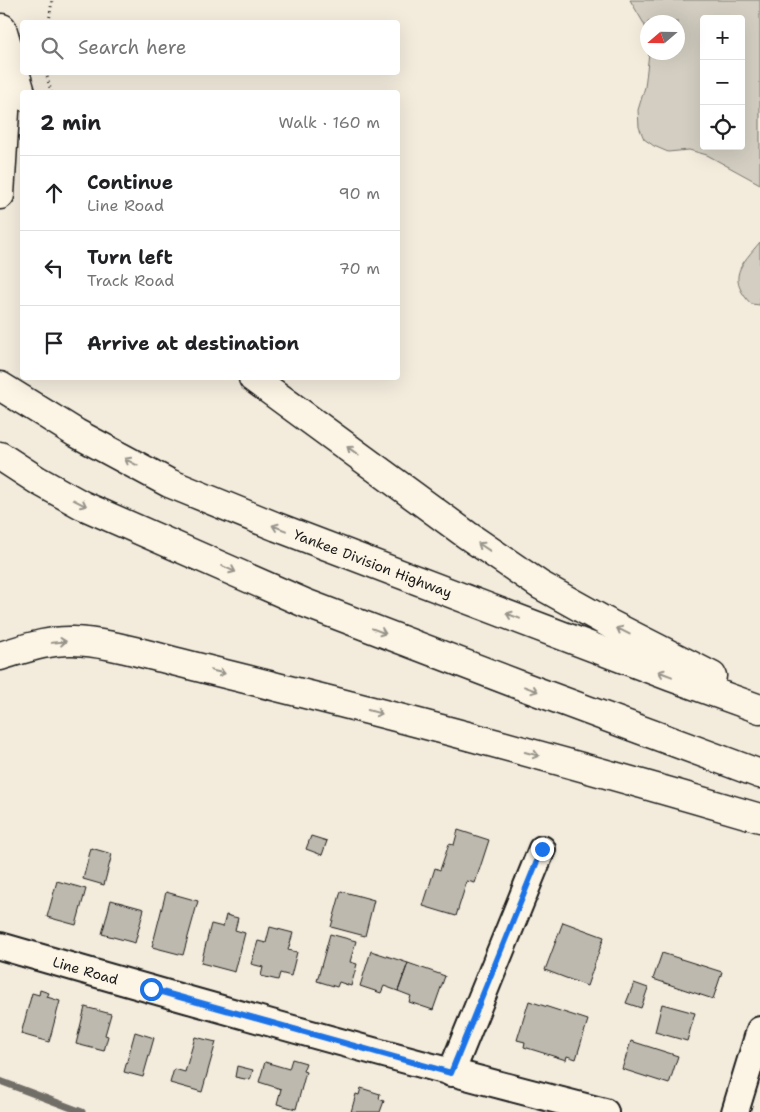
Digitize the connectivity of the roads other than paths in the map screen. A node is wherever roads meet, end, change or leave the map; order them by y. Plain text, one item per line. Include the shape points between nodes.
1 (1, 24) edge
2 (20, 90) edge
3 (0, 195) edge
4 (256, 380) edge
5 (0, 386) edge
6 (0, 456) edge
7 (0, 656) edge
8 (760, 701) edge
9 (760, 709) edge
10 (760, 774) edge
11 (760, 818) edge
12 (542, 849) dead end
13 (0, 946) edge
14 (760, 1030) edge
15 (451, 1073) junction
16 (605, 1112) edge
17 (735, 1112) edge

1 - 2 main road
1 - 3 main road via 8,62
8 -> 4 main road via 540,585
9 -> 5 main road, Yankee Division Highway via 277,527 169,483 76,433
6 -> 10 main road via 82,505 305,602
7 -> 11 main road via 30,646 67,641 131,651 342,703
12 - 15 street
13 - 15 street, Line Road
14 - 17 street
15 - 16 street, Line Road

